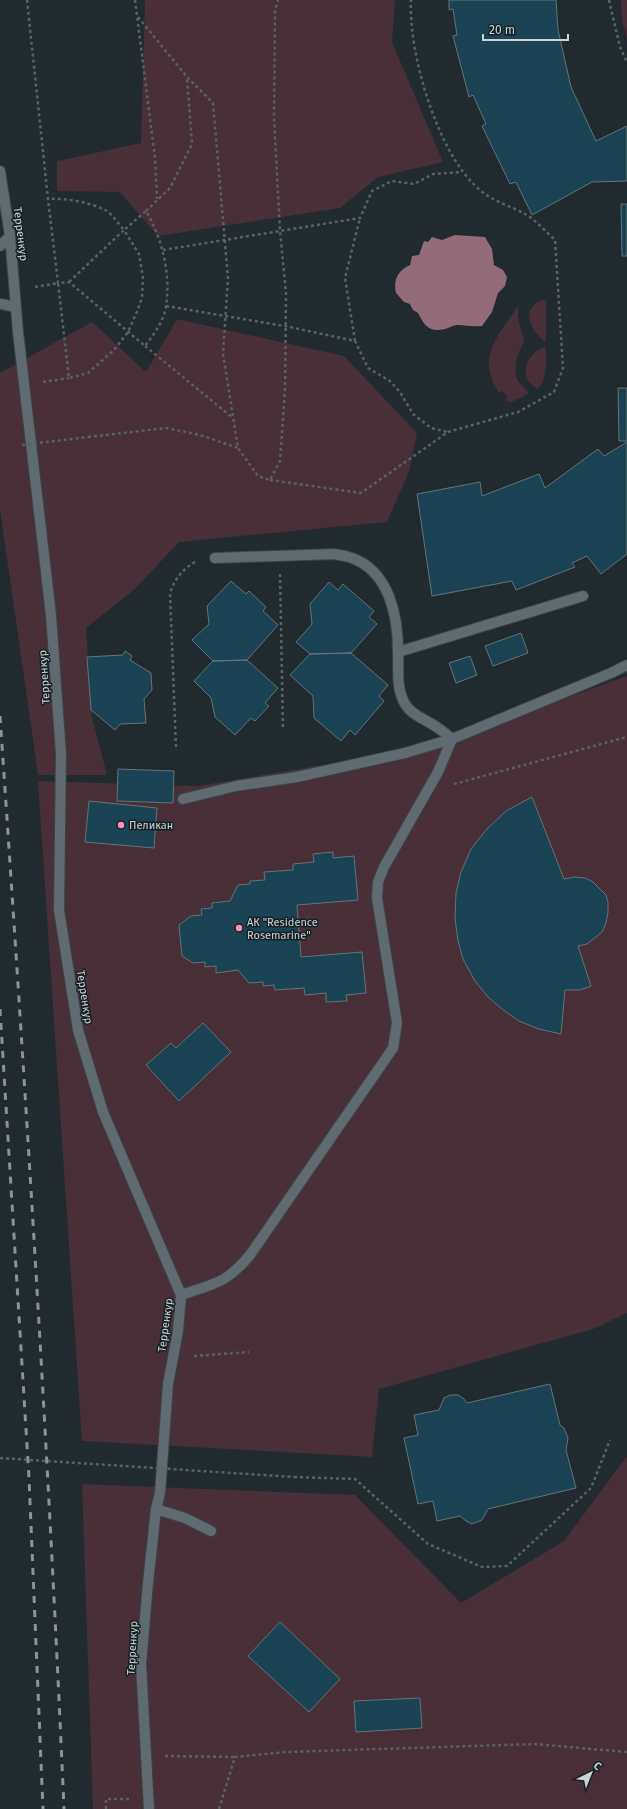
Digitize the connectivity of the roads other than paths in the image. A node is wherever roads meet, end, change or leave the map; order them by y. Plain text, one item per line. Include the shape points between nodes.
1 (0, 171) edge
2 (10, 236) junction
3 (0, 246) edge
4 (0, 304) edge
5 (16, 307) junction
6 (215, 558) road end
7 (583, 596) dead end
8 (398, 652) junction
9 (627, 665) edge
10 (452, 739) junction
11 (183, 799) dead end
12 (181, 1295) junction
13 (156, 1509) junction
14 (211, 1531) dead end
15 (149, 1809) edge

1 - 2 lane, Терренкур
2 - 3 lane
2 - 5 lane, Терренкур
4 - 5 lane
5 - 12 lane, Терренкур via 51,615 61,754 59,910 78,1030 103,1112
6 - 8 lane via 334,554 352,558 369,567 384,584 396,614
7 - 8 lane
8 - 10 lane via 398,684 403,702 414,715 439,728
9 - 10 lane
10 - 11 lane via 404,753 297,777 236,786
10 - 12 lane via 446,756 378,882 377,898 397,1023 393,1048 250,1255 237,1270 222,1281
12 - 13 lane, Терренкур via 178,1331 168,1384 160,1492
13 - 14 lane via 185,1518
13 - 15 lane, Терренкур via 141,1664

